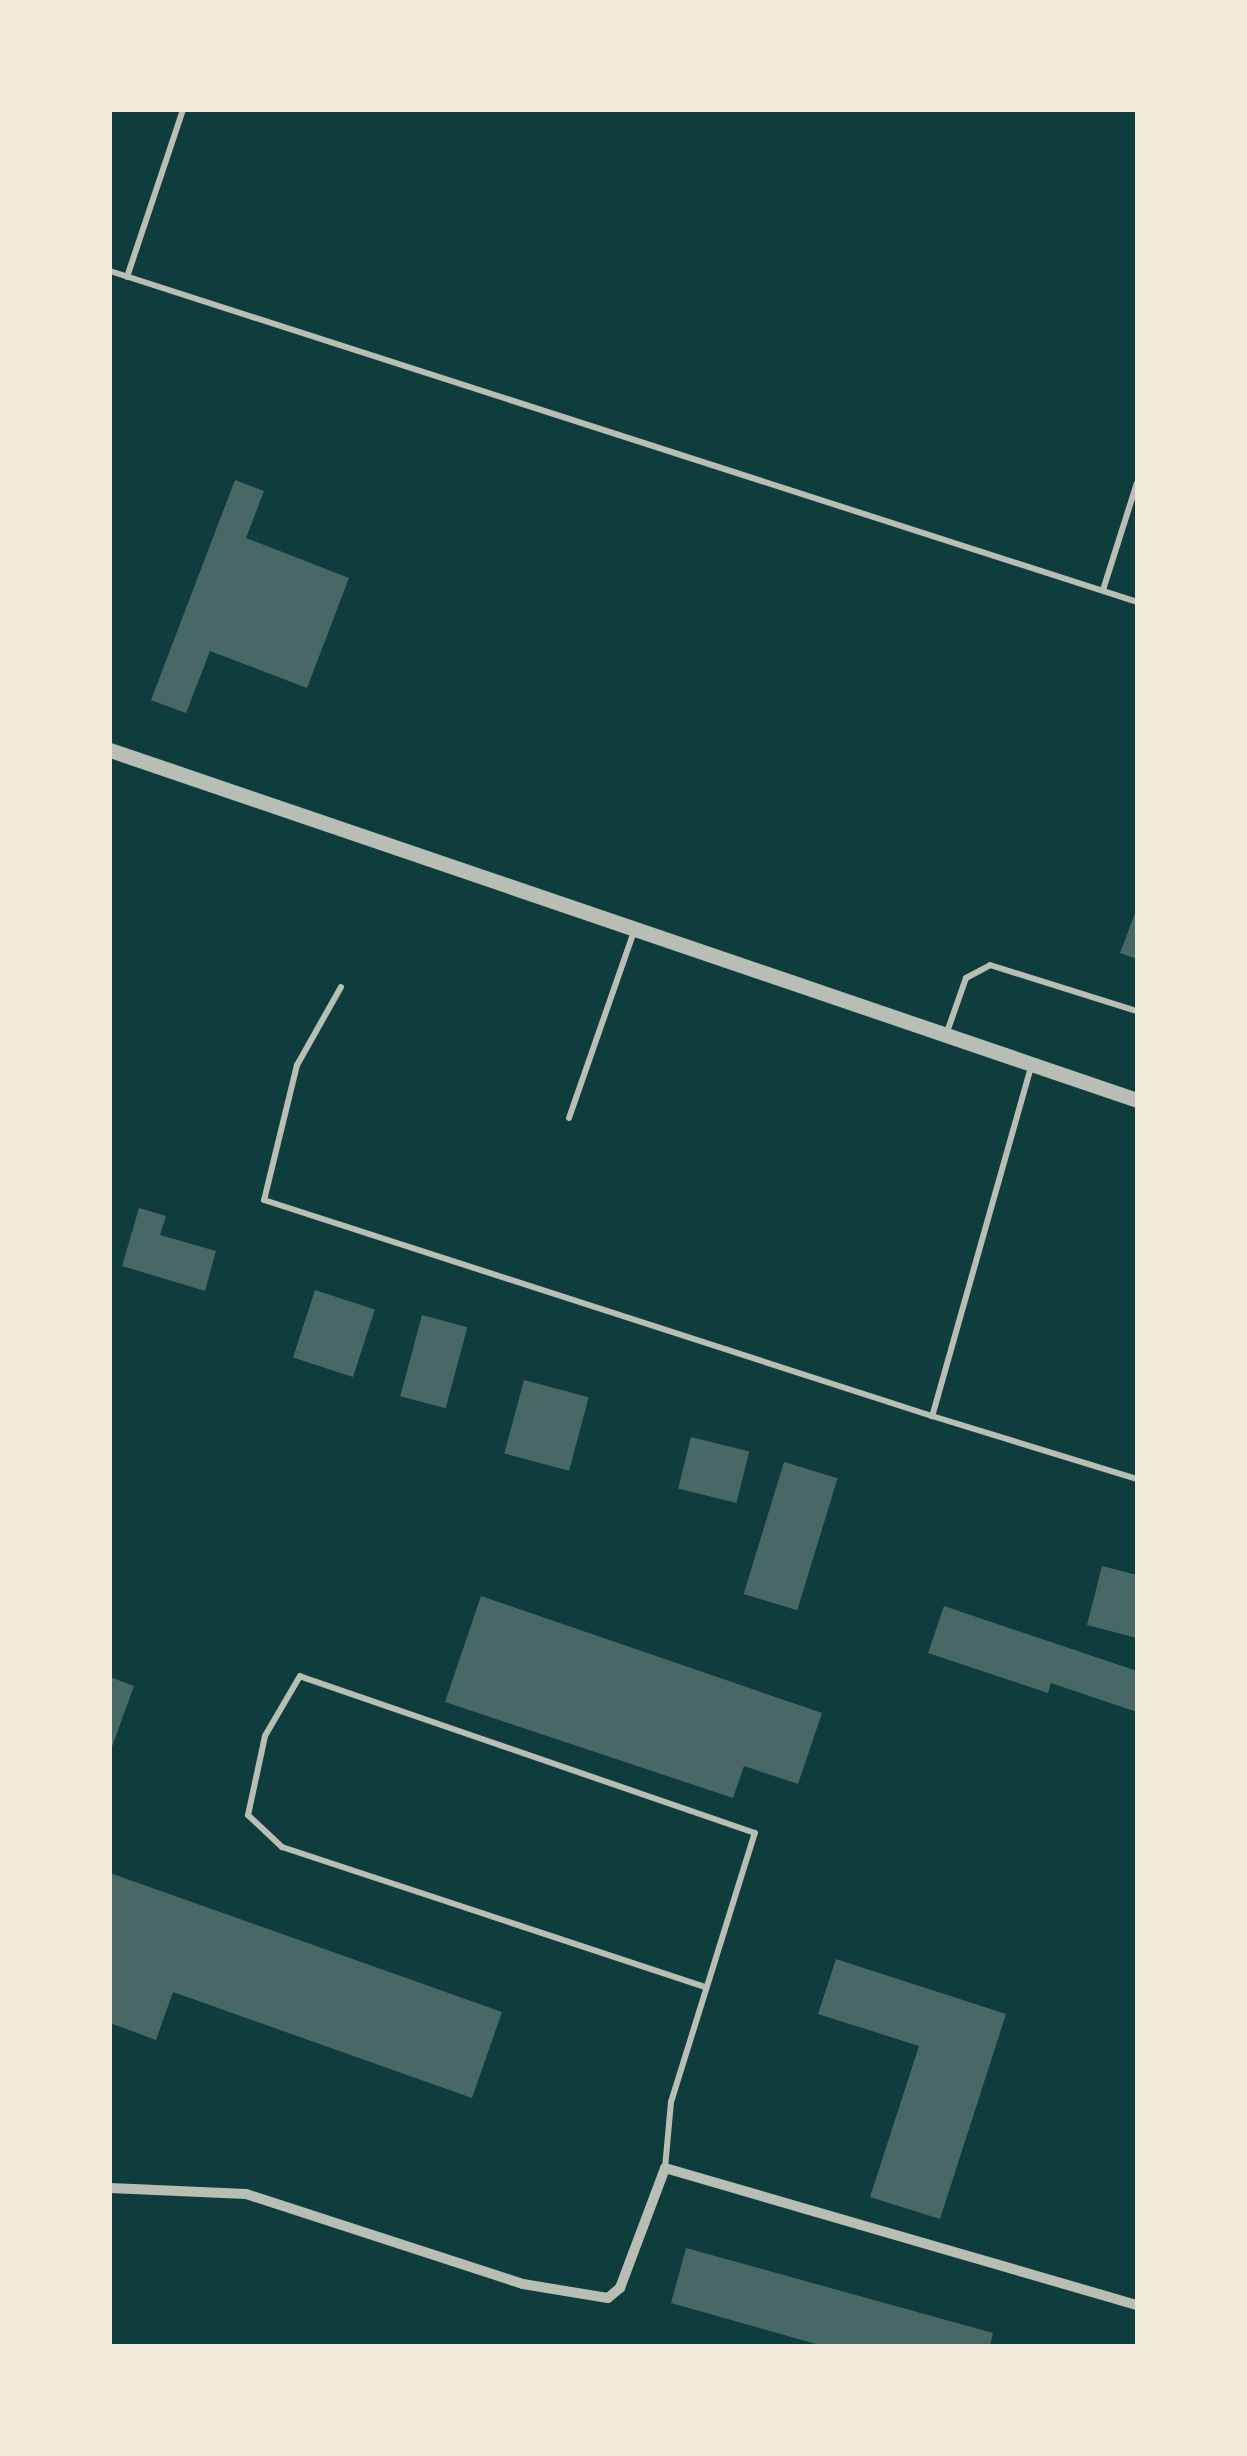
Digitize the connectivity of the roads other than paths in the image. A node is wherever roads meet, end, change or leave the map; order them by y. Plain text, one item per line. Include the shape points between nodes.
1 (183, 110) edge
2 (110, 271) edge
3 (128, 277) junction
4 (1137, 483) edge
5 (1103, 590) junction
6 (1137, 602) edge
7 (110, 750) edge
8 (634, 930) junction
9 (341, 987) dead end
10 (1137, 1010) edge
11 (945, 1037) junction
12 (1032, 1066) junction
13 (1137, 1100) edge
14 (569, 1118) dead end
15 (932, 1416) junction
16 (1137, 1479) edge
17 (706, 1987) junction
18 (665, 2168) junction
19 (110, 2188) edge
20 (1137, 2305) edge

1 - 3 lane
2 - 3 lane
3 - 5 lane
4 - 5 lane
5 - 6 lane
7 - 8 street
8 - 11 street
8 - 14 lane
9 - 15 lane via 297,1064 264,1200
10 - 11 lane via 990,966 966,978
11 - 12 street
12 - 13 street
12 - 15 lane
15 - 16 lane
17 - 17 lane via 282,1847 248,1816 265,1736 300,1676 755,1833
17 - 18 lane via 671,2102
18 - 19 street via 620,2288 608,2298 523,2284 246,2194
18 - 20 street

